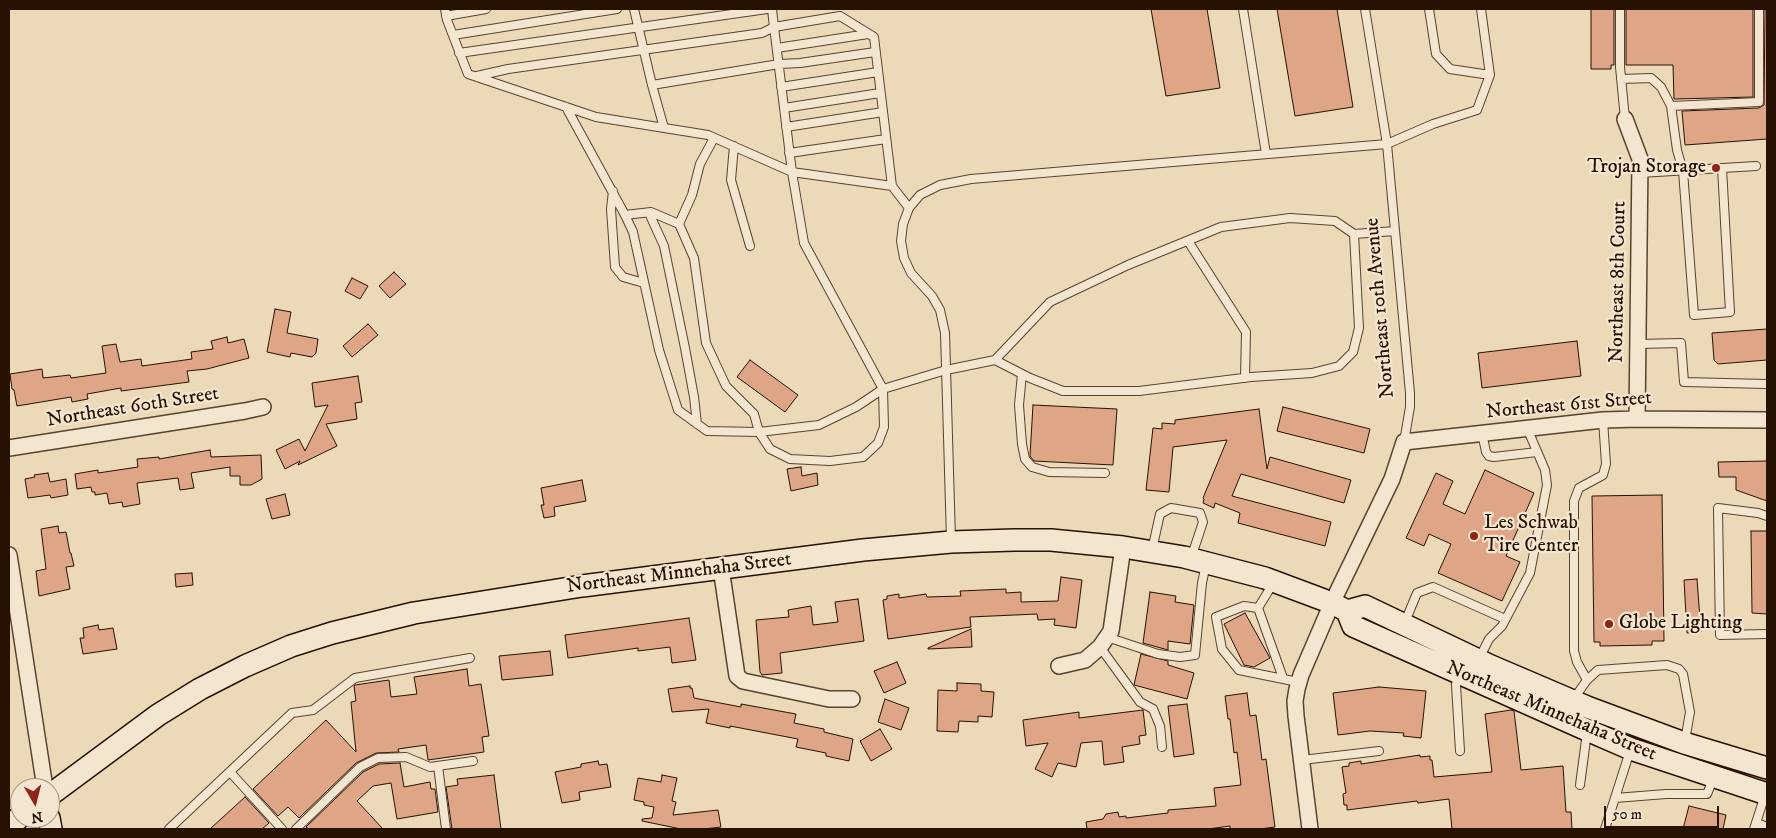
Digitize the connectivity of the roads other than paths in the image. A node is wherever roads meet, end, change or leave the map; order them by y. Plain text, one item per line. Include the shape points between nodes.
1 (486, 9) edge
2 (617, 9) edge
3 (634, 9) edge
4 (767, 9) edge
5 (772, 9) edge
6 (1243, 9) edge
7 (1365, 9) edge
8 (1429, 9) edge
9 (1481, 9) edge
10 (1620, 9) edge
11 (1759, 9) edge
12 (445, 12) edge
13 (638, 27) junction
14 (774, 27) junction
15 (868, 34) junction
16 (452, 35) junction
17 (777, 48) junction
18 (644, 49) junction
19 (875, 52) junction
20 (459, 53) junction
21 (778, 64) junction
22 (878, 72) junction
23 (1490, 75) junction
24 (475, 77) junction
25 (1621, 79) junction
26 (652, 85) junction
27 (781, 87) junction
28 (880, 93) junction
29 (1671, 106) junction
30 (566, 107) junction
31 (784, 108) junction
32 (883, 112) junction
33 (1625, 119) joint
34 (786, 127) junction
35 (664, 128) junction
36 (714, 138) junction
37 (886, 139) junction
38 (1387, 144) junction
39 (734, 146) junction
40 (790, 153) junction
41 (1266, 154) junction
42 (1756, 166) dead end
43 (1722, 168) junction
44 (1683, 171) junction
45 (792, 172) junction
46 (1640, 173) junction
47 (892, 186) junction
48 (613, 192) junction
49 (909, 208) junction
50 (649, 213) junction
51 (625, 214) junction
52 (679, 224) junction
53 (1395, 231) junction
54 (1354, 234) junction
55 (1188, 241) junction
56 (750, 246) dead end
57 (644, 283) junction
58 (1638, 344) junction
59 (995, 360) junction
60 (946, 370) junction
61 (1022, 374) junction
62 (1244, 378) junction
63 (1767, 384) edge
64 (883, 390) junction
65 (263, 407) dead end
66 (1637, 419) junction
67 (1603, 420) junction
68 (1767, 420) edge
69 (697, 424) junction
70 (1528, 428) junction
71 (759, 432) junction
72 (1482, 433) junction
73 (1404, 442) junction
74 (9, 448) edge
75 (1537, 452) junction
76 (1106, 473) dead end
77 (1767, 516) edge
78 (951, 542) junction
79 (1123, 547) junction
80 (1152, 552) junction
81 (9, 555) edge
82 (1199, 561) junction
83 (720, 568) junction
84 (1274, 582) junction
85 (11, 591) edge
86 (1340, 607) junction
87 (1258, 608) junction
88 (1505, 619) junction
89 (1404, 625) junction
90 (1767, 634) edge
91 (1104, 642) junction
92 (470, 658) dead end
93 (1478, 660) junction
94 (1059, 666) dead end
95 (1458, 673) junction
96 (1283, 678) junction
97 (1587, 680) junction
98 (1298, 682) junction
99 (1477, 682) junction
100 (852, 699) dead end
101 (1573, 700) junction
102 (1587, 730) junction
103 (1656, 732) junction
104 (1684, 743) junction
105 (1162, 747) dead end
106 (1631, 749) junction
107 (1379, 751) dead end
108 (1460, 751) dead end
109 (1302, 760) junction
110 (473, 761) dead end
111 (438, 766) junction
112 (1767, 768) edge
113 (230, 772) junction
114 (1714, 777) junction
115 (43, 778) edge
116 (1580, 785) dead end
117 (60, 788) edge
118 (1766, 794) edge
119 (1615, 798) junction
120 (1755, 826) edge
121 (1767, 827) edge
122 (169, 829) edge
123 (282, 829) edge
124 (296, 829) edge
125 (446, 829) edge
126 (1310, 829) edge
127 (1605, 829) edge

1 - 12 lane
2 - 16 lane
3 - 13 lane
4 - 13 lane
5 - 14 lane
6 - 41 lane
7 - 38 lane, Northeast 10th Avenue
8 - 23 lane via 1436,54 1450,69
9 - 23 lane
10 - 25 lane
11 - 29 lane via 1759,102
12 - 16 lane
13 - 18 lane
13 - 20 lane
14 - 15 lane via 840,16
14 - 17 lane
14 - 18 lane via 762,32
15 - 17 lane
15 - 19 lane via 874,37
16 - 20 lane
17 - 21 lane
18 - 24 lane
18 - 26 lane
19 - 21 lane
19 - 22 lane
20 - 24 lane via 468,74
21 - 26 lane
21 - 27 lane
22 - 27 lane
22 - 28 lane
23 - 38 lane via 1477,110
24 - 30 lane
25 - 29 lane via 1651,78 1662,87
25 - 33 lane
26 - 35 lane
27 - 31 lane
28 - 31 lane
28 - 32 lane
29 - 44 lane
30 - 35 lane via 596,117
30 - 48 lane
31 - 34 lane
32 - 34 lane
32 - 37 lane
33 - 46 street, Northeast 8th Court via 1640,159
34 - 40 lane
35 - 36 lane
36 - 39 lane
36 - 52 lane via 700,164 692,195
37 - 40 lane
37 - 47 lane
38 - 41 lane
38 - 53 lane, Northeast 10th Avenue
39 - 45 lane
39 - 56 lane via 731,180
40 - 45 lane
41 - 49 lane via 971,179 940,185 920,195
42 - 43 lane
43 - 44 lane
43 - 44 lane via 1730,312 1694,315
44 - 46 lane
45 - 47 lane
45 - 64 lane via 804,243
46 - 58 street, Northeast 8th Court
47 - 49 lane
48 - 51 lane
48 - 57 lane via 615,267 623,277
49 - 60 lane via 901,241 904,258 940,310 945,333
50 - 51 lane
50 - 52 lane
50 - 69 lane via 664,246
51 - 57 lane
52 - 71 lane via 694,258 706,344 726,386 754,414
53 - 54 lane
53 - 73 lane, Northeast 10th Avenue via 1410,393
54 - 55 lane via 1335,221 1290,218 1221,227
54 - 62 lane via 1359,328 1353,352 1339,366 1312,373
55 - 59 lane via 1050,302
55 - 62 lane via 1246,332
57 - 69 lane via 659,350 678,410
58 - 63 lane via 1681,343 1684,382
58 - 66 street, Northeast 8th Court
59 - 60 lane
59 - 61 lane
60 - 64 lane
60 - 78 lane
61 - 62 lane via 1063,391 1138,391
61 - 76 lane via 1018,404 1025,459 1032,467 1049,472
64 - 71 lane via 819,425
64 - 71 lane via 884,427 878,443 863,458 830,461 790,459 770,449
65 - 74 street, Northeast 60th Street
66 - 67 street, Northeast 61st Street
66 - 68 street, Northeast 61st Street
67 - 70 street, Northeast 61st Street
67 - 97 lane via 1606,464 1603,475 1579,488 1574,501 1574,651
69 - 71 lane via 707,431
70 - 72 street, Northeast 61st Street
70 - 75 lane
72 - 73 street, Northeast 61st Street
72 - 75 lane via 1488,456
73 - 86 street, Northeast 10th Avenue
75 - 88 lane via 1547,484 1530,573
77 - 90 lane via 1718,508 1720,635
78 - 79 main road, Northeast Minnehaha Street via 1051,540
78 - 83 main road, Northeast Minnehaha Street
79 - 80 main road, Northeast Minnehaha Street
79 - 91 street via 1111,631
80 - 82 main road, Northeast Minnehaha Street
80 - 82 lane via 1160,514 1171,508 1200,513 1203,522
81 - 85 street
82 - 84 main road, Northeast Minnehaha Street
82 - 91 lane via 1202,584 1195,655 1158,654
83 - 100 street via 737,676 743,681 829,699
83 - 117 main road, Northeast Minnehaha Street via 483,601 396,617 291,646 200,689 158,715
84 - 86 main road, Northeast Minnehaha Street
84 - 87 lane
85 - 115 street
86 - 89 main road, Northeast Minnehaha Street via 1365,606
86 - 95 main road, Northeast Minnehaha Street via 1353,626
86 - 98 street, Northeast 10th Avenue
87 - 96 lane
87 - 96 lane via 1244,606 1216,617 1222,649 1239,670
88 - 89 lane via 1433,587 1417,593
88 - 93 lane
89 - 93 main road, Northeast Minnehaha Street
91 - 94 street via 1085,660
91 - 105 lane via 1140,702 1153,709 1160,726
92 - 113 lane via 355,678 313,710 292,714
93 - 101 main road, Northeast Minnehaha Street
95 - 99 main road, Northeast Minnehaha Street
95 - 108 lane
96 - 98 lane
97 - 101 lane
97 - 104 lane via 1598,670 1667,665 1679,669 1683,674 1690,712
98 - 109 street, Northeast 10th Avenue via 1295,702
99 - 101 main road via 1492,678 1551,704
99 - 102 main road, Northeast Minnehaha Street
101 - 103 main road, Northeast Minnehaha Street
102 - 103 main road via 1606,728 1632,738
102 - 106 main road, Northeast Minnehaha Street
102 - 116 lane
103 - 104 main road, Northeast Minnehaha Street
104 - 112 main road, Northeast Minnehaha Street
106 - 114 main road, Northeast Minnehaha Street
106 - 119 lane
107 - 109 lane
109 - 126 street, Northeast 10th Avenue
110 - 111 lane
111 - 124 lane via 430,767 406,757 378,758 360,767
111 - 125 lane
113 - 122 lane
113 - 123 lane
114 - 118 main road, Northeast Minnehaha Street
114 - 119 lane via 1707,794
118 - 120 lane
119 - 127 lane
120 - 121 lane

